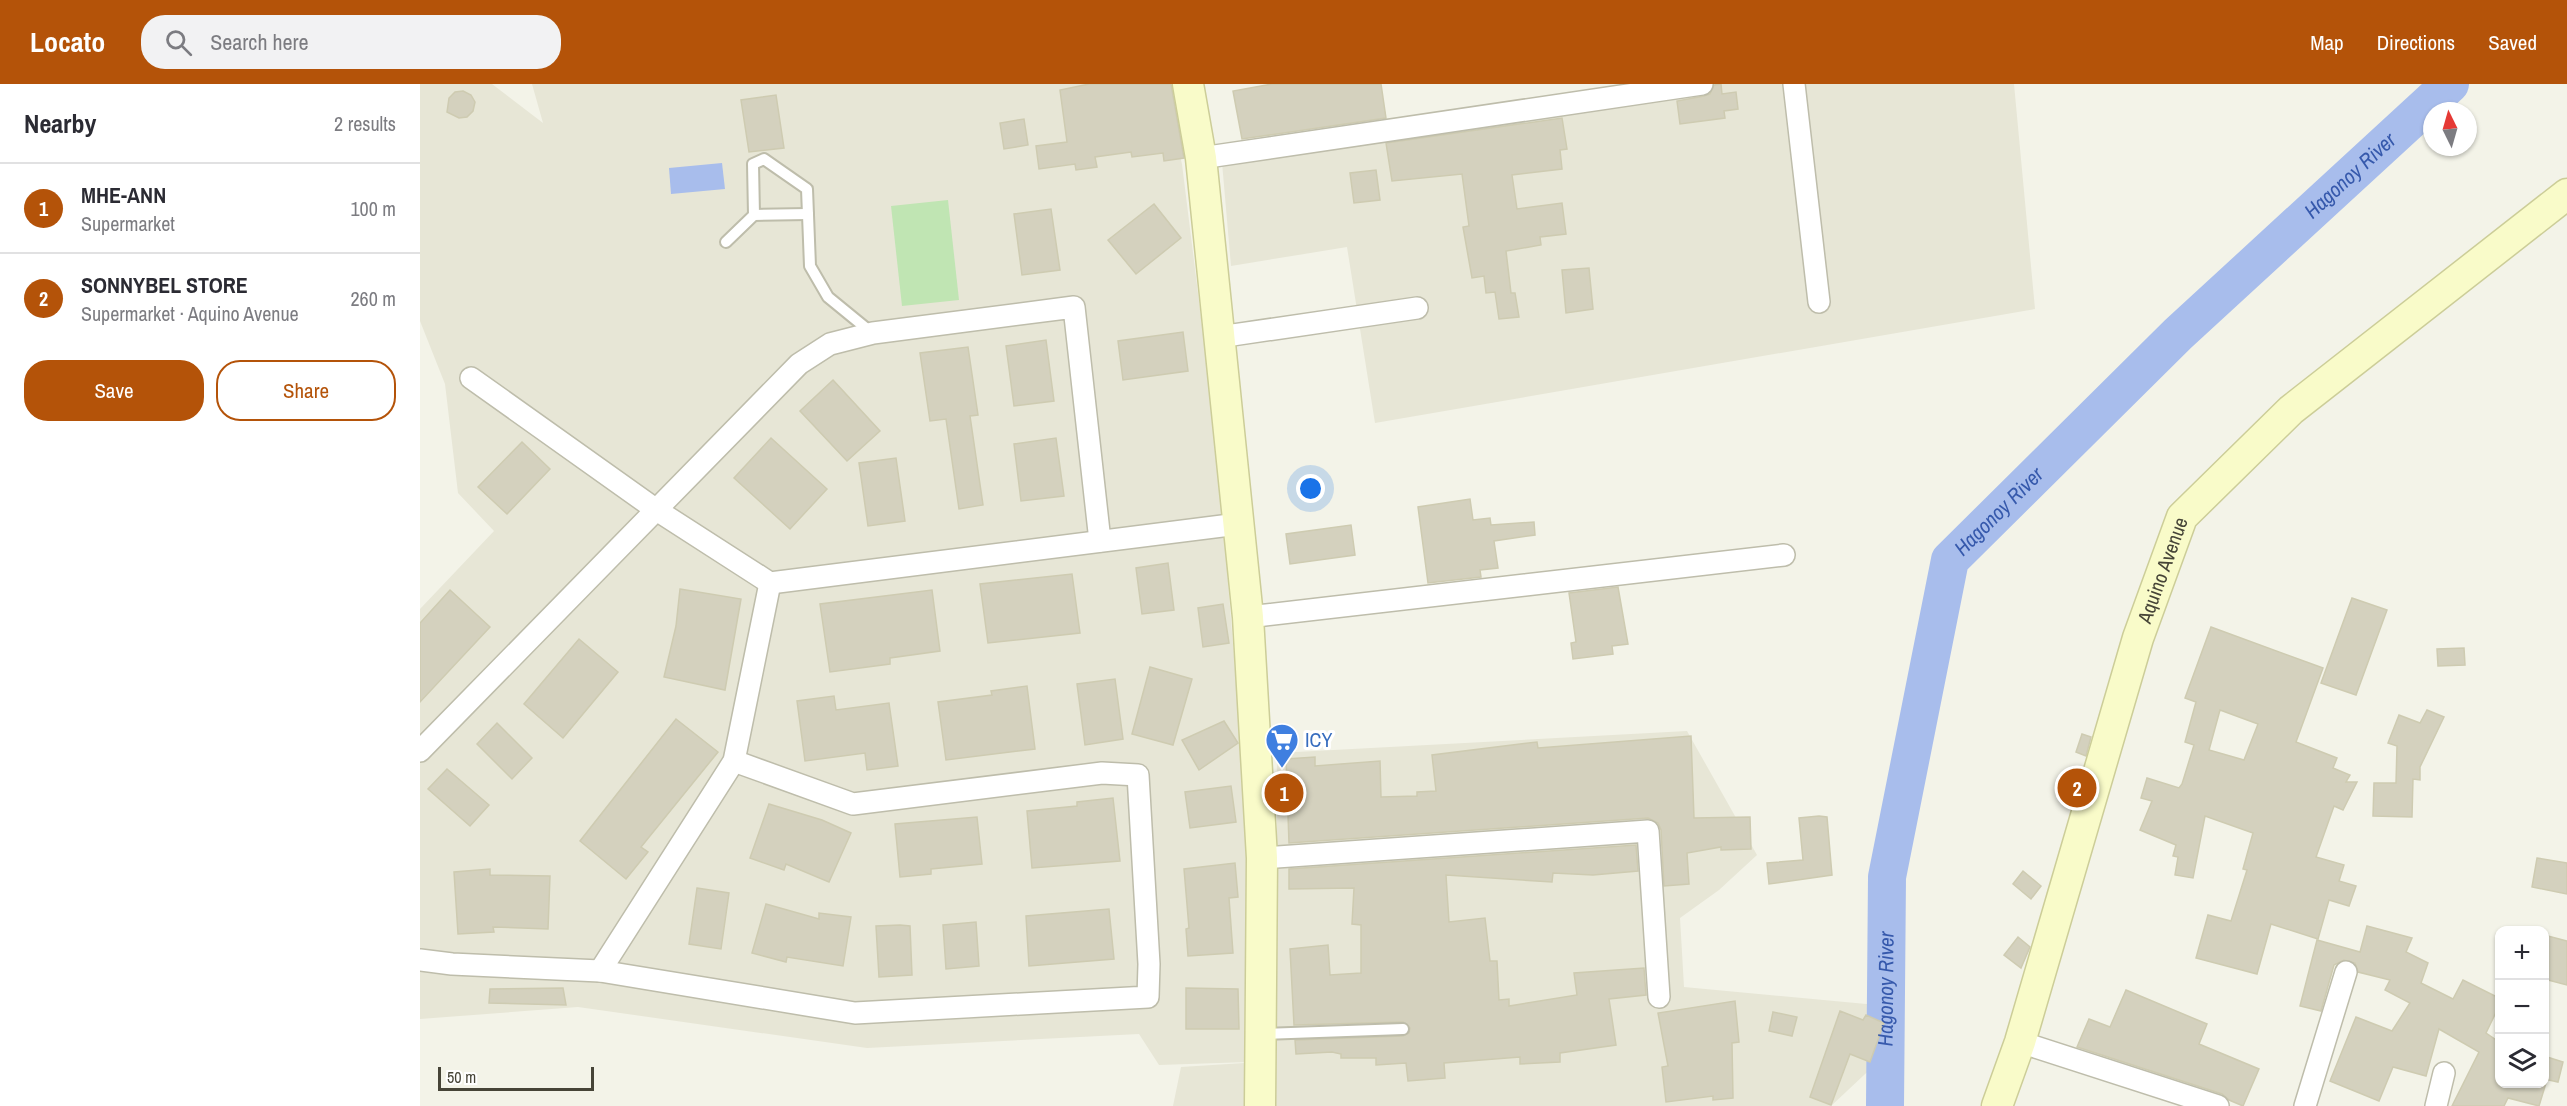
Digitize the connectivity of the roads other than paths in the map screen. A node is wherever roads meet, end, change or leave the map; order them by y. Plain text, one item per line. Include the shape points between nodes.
1 (1188, 84) edge
2 (1702, 84) edge
3 (1794, 84) edge
4 (1201, 158) junction
5 (2567, 194) edge
6 (808, 214) junction
7 (754, 215) junction
8 (726, 242) dead end
9 (1819, 302) dead end
10 (1417, 308) dead end
11 (873, 333) junction
12 (1219, 337) junction
13 (471, 378) dead end
14 (658, 511) junction
15 (1238, 524) junction
16 (1100, 541) junction
17 (1784, 555) dead end
18 (770, 583) junction
19 (1248, 617) junction
20 (420, 751) edge
21 (734, 761) junction
22 (1262, 858) junction
23 (420, 960) edge
24 (600, 970) junction
25 (2346, 972) dead end
26 (1659, 997) dead end
27 (1403, 1029) dead end
28 (1261, 1035) junction
29 (2020, 1042) junction
30 (2444, 1073) dead end
31 (1260, 1106) edge
32 (1997, 1106) edge
33 (2218, 1106) edge
34 (2305, 1106) edge
35 (2436, 1106) edge

1 - 4 main road
2 - 4 street
3 - 9 street
4 - 12 main road
5 - 29 main road, Aquino Avenue via 2291,410 2182,517 2138,638
6 - 7 lane
6 - 7 lane via 807,189 764,159 753,164
6 - 11 lane via 810,266 828,297
7 - 8 lane
10 - 12 street
11 - 14 street via 830,344 799,364
11 - 16 street via 1074,307
12 - 15 main road
13 - 14 street
14 - 18 street
14 - 20 street
15 - 16 street
15 - 19 main road
16 - 18 street
17 - 19 street
18 - 21 street
19 - 22 main road
21 - 24 street
21 - 24 street via 853,804 1101,773 1138,775 1148,997 855,1013
22 - 26 street via 1648,831
22 - 28 main road
23 - 24 street
25 - 34 street
27 - 28 lane
28 - 31 main road
29 - 32 main road, Aquino Avenue
29 - 33 street
30 - 35 street

